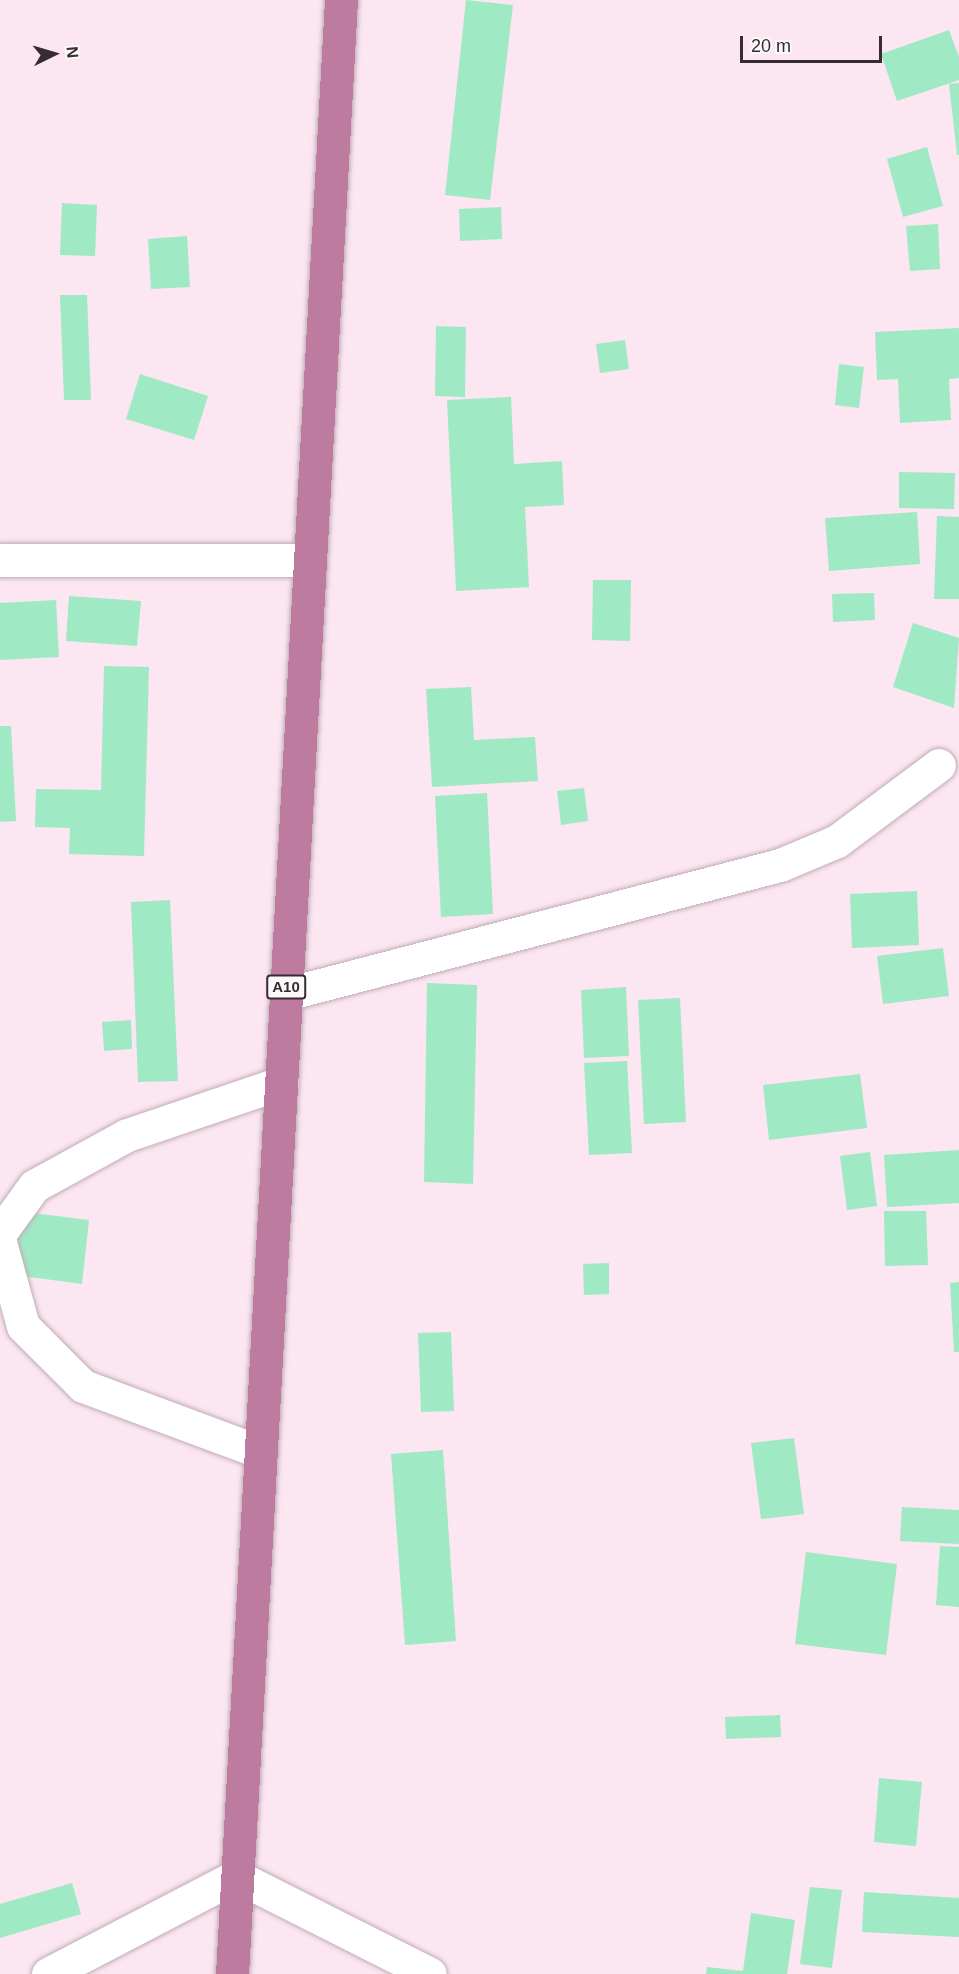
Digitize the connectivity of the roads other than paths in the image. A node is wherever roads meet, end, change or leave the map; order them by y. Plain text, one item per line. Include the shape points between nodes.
1 (341, 0) edge
2 (0, 560) edge
3 (310, 560) junction
4 (939, 765) dead end
5 (286, 994) junction
6 (281, 1083) junction
7 (0, 1233) edge
8 (0, 1242) edge
9 (260, 1452) junction
10 (236, 1876) junction
11 (48, 1974) edge
12 (232, 1974) edge
13 (430, 1974) edge

1 - 3 highway, A10
2 - 3 street
3 - 5 highway, A10
4 - 5 street via 837,841 780,865
5 - 6 highway, A10
6 - 7 street via 127,1135 34,1186
6 - 9 highway, A10
8 - 9 street via 23,1326 83,1386
9 - 10 highway, A10
10 - 11 street
10 - 12 highway, A10
10 - 13 street

